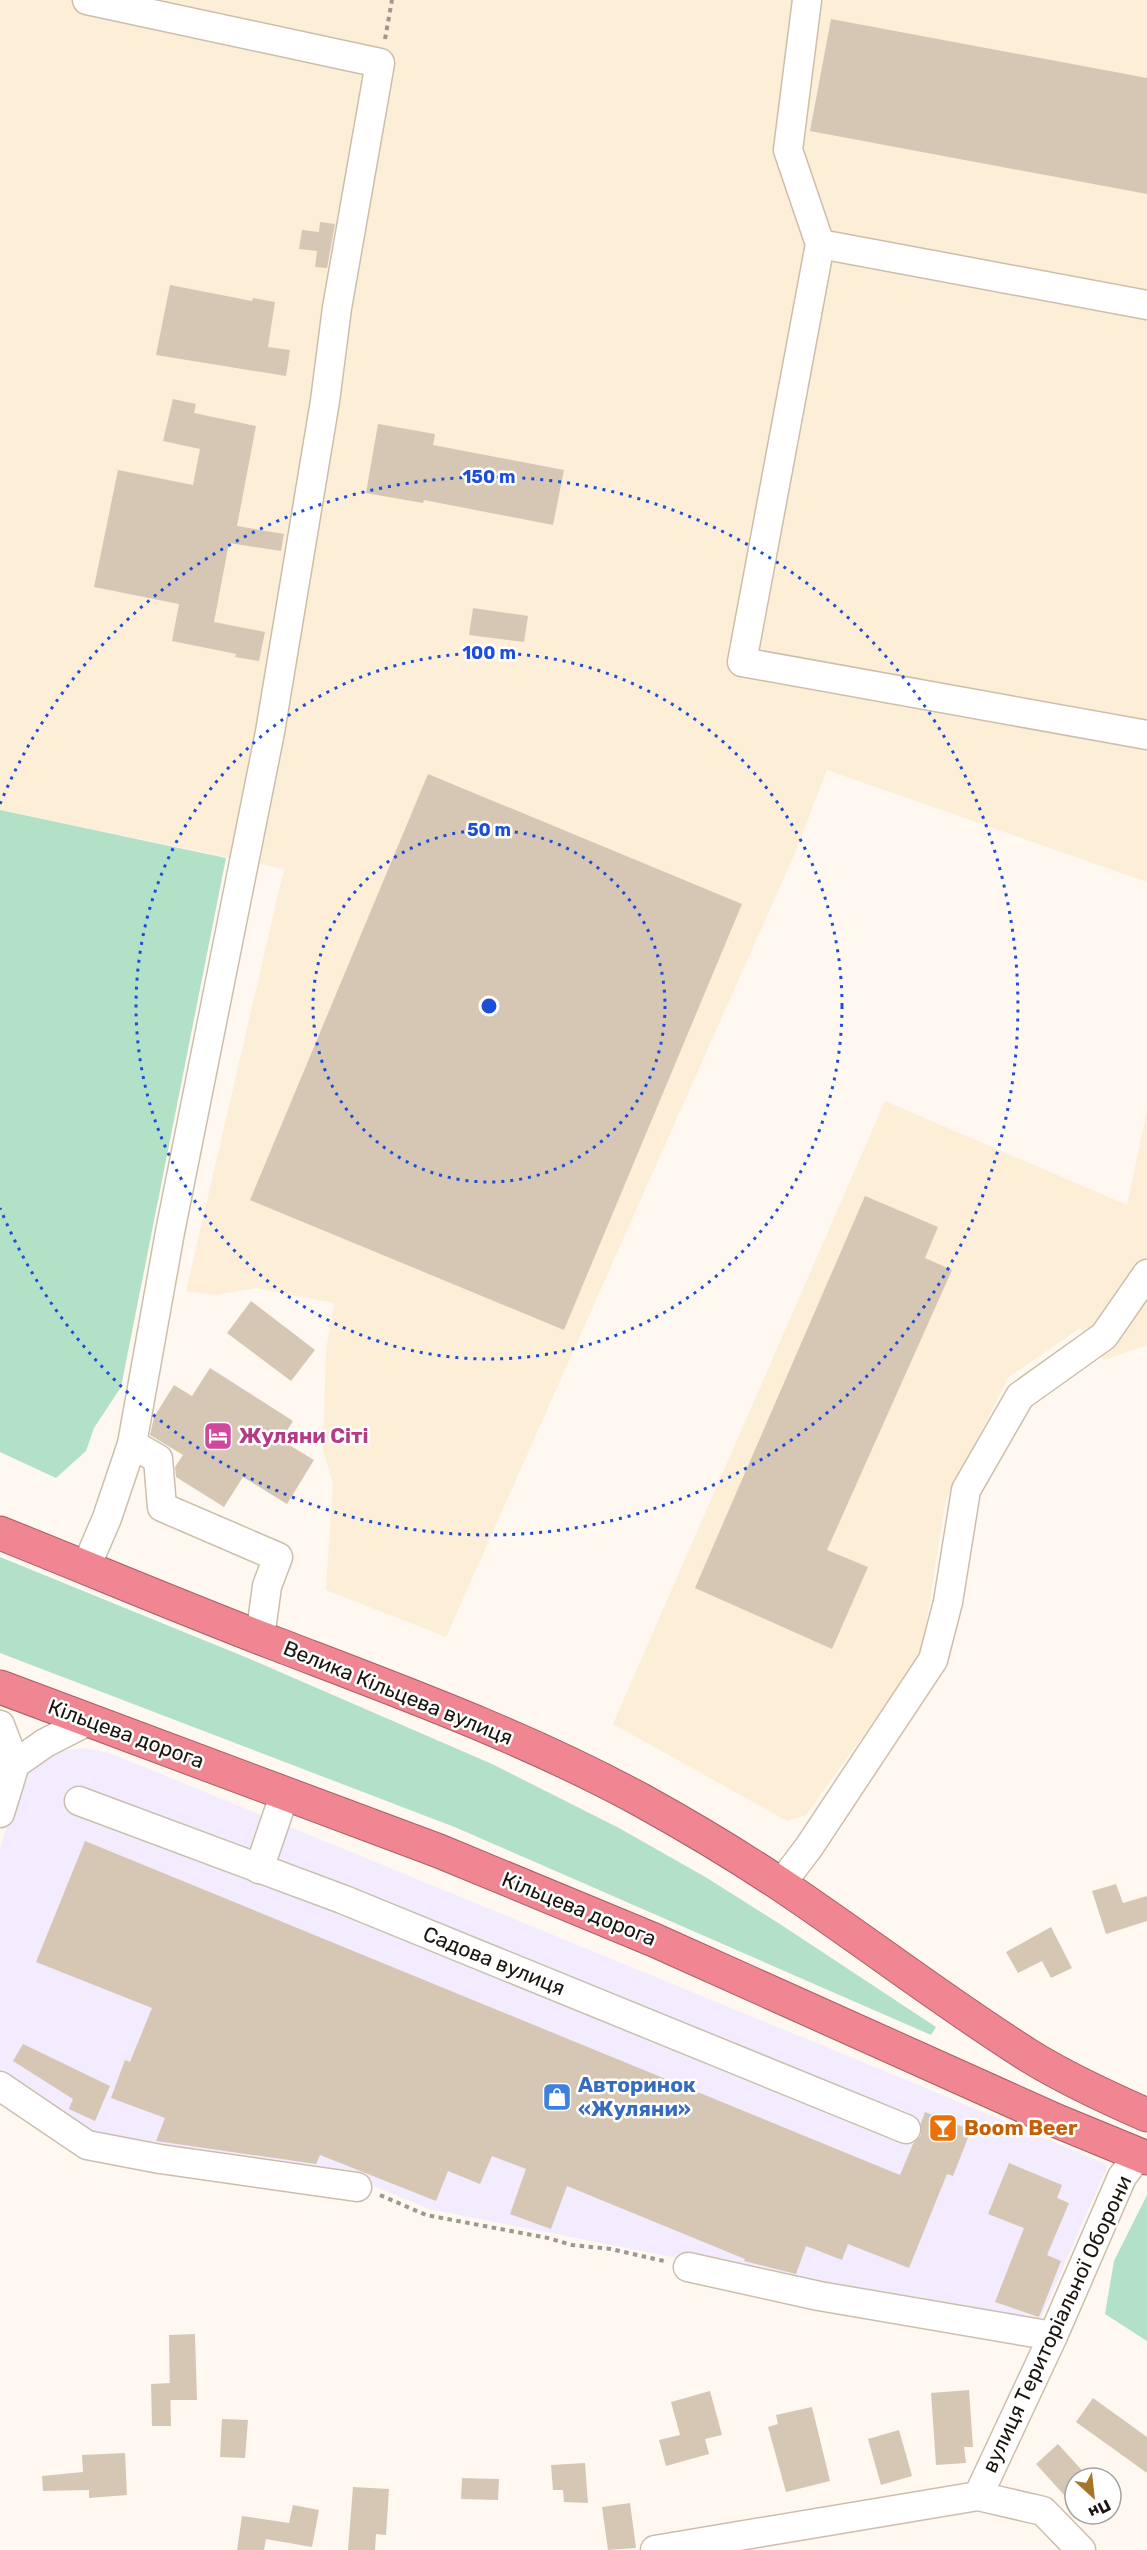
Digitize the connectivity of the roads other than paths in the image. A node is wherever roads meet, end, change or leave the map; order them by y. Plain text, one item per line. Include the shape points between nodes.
1 (87, 0) edge
2 (807, 0) edge
3 (820, 244) junction
4 (1147, 305) edge
5 (1147, 735) edge
6 (1147, 1274) edge
7 (132, 1444) junction
8 (0, 1533) edge
9 (86, 1567) junction
10 (260, 1638) junction
11 (0, 1687) edge
12 (88, 1721) junction
13 (0, 1725) edge
14 (7, 1761) edge
15 (285, 1793) junction
16 (79, 1801) dead end
17 (0, 1814) edge
18 (259, 1869) junction
19 (781, 1884) junction
20 (0, 2086) edge
21 (1147, 2115) edge
22 (906, 2129) dead end
23 (1143, 2156) edge
24 (357, 2187) road end
25 (688, 2267) road end
26 (1053, 2336) junction
27 (978, 2496) junction
28 (655, 2550) edge
29 (1082, 2550) edge

1 - 7 street via 380,63 270,732 170,1232
2 - 3 street via 788,150
3 - 4 street
3 - 5 street via 742,662
6 - 19 street via 1104,1336 1020,1396 966,1490 948,1602 933,1660
7 - 9 street
7 - 10 street via 158,1459 162,1507 278,1557 267,1586
8 - 9 highway, Велика Кільцева вулиця
9 - 10 highway, Велика Кільцева вулиця
10 - 19 highway, Велика Кільцева вулиця via 444,1709 583,1771 703,1835
11 - 12 highway, Кільцева дорога
12 - 14 street
12 - 15 highway, Кільцева дорога
13 - 14 street
14 - 17 street
15 - 18 street
15 - 23 highway, Кільцева дорога via 439,1851 654,1940
16 - 18 street, Садова вулиця
18 - 22 street, Садова вулиця via 342,1899
19 - 21 highway via 1034,2058
20 - 24 street via 87,2145
23 - 26 street, вулиця Територіальної Оборони via 1122,2177
25 - 26 street via 819,2296
26 - 27 street, вулиця Територіальної Оборони
27 - 28 street, вулиця Територіальної Оборони
27 - 29 street, вулиця Територіальної Оборони via 1042,2511

